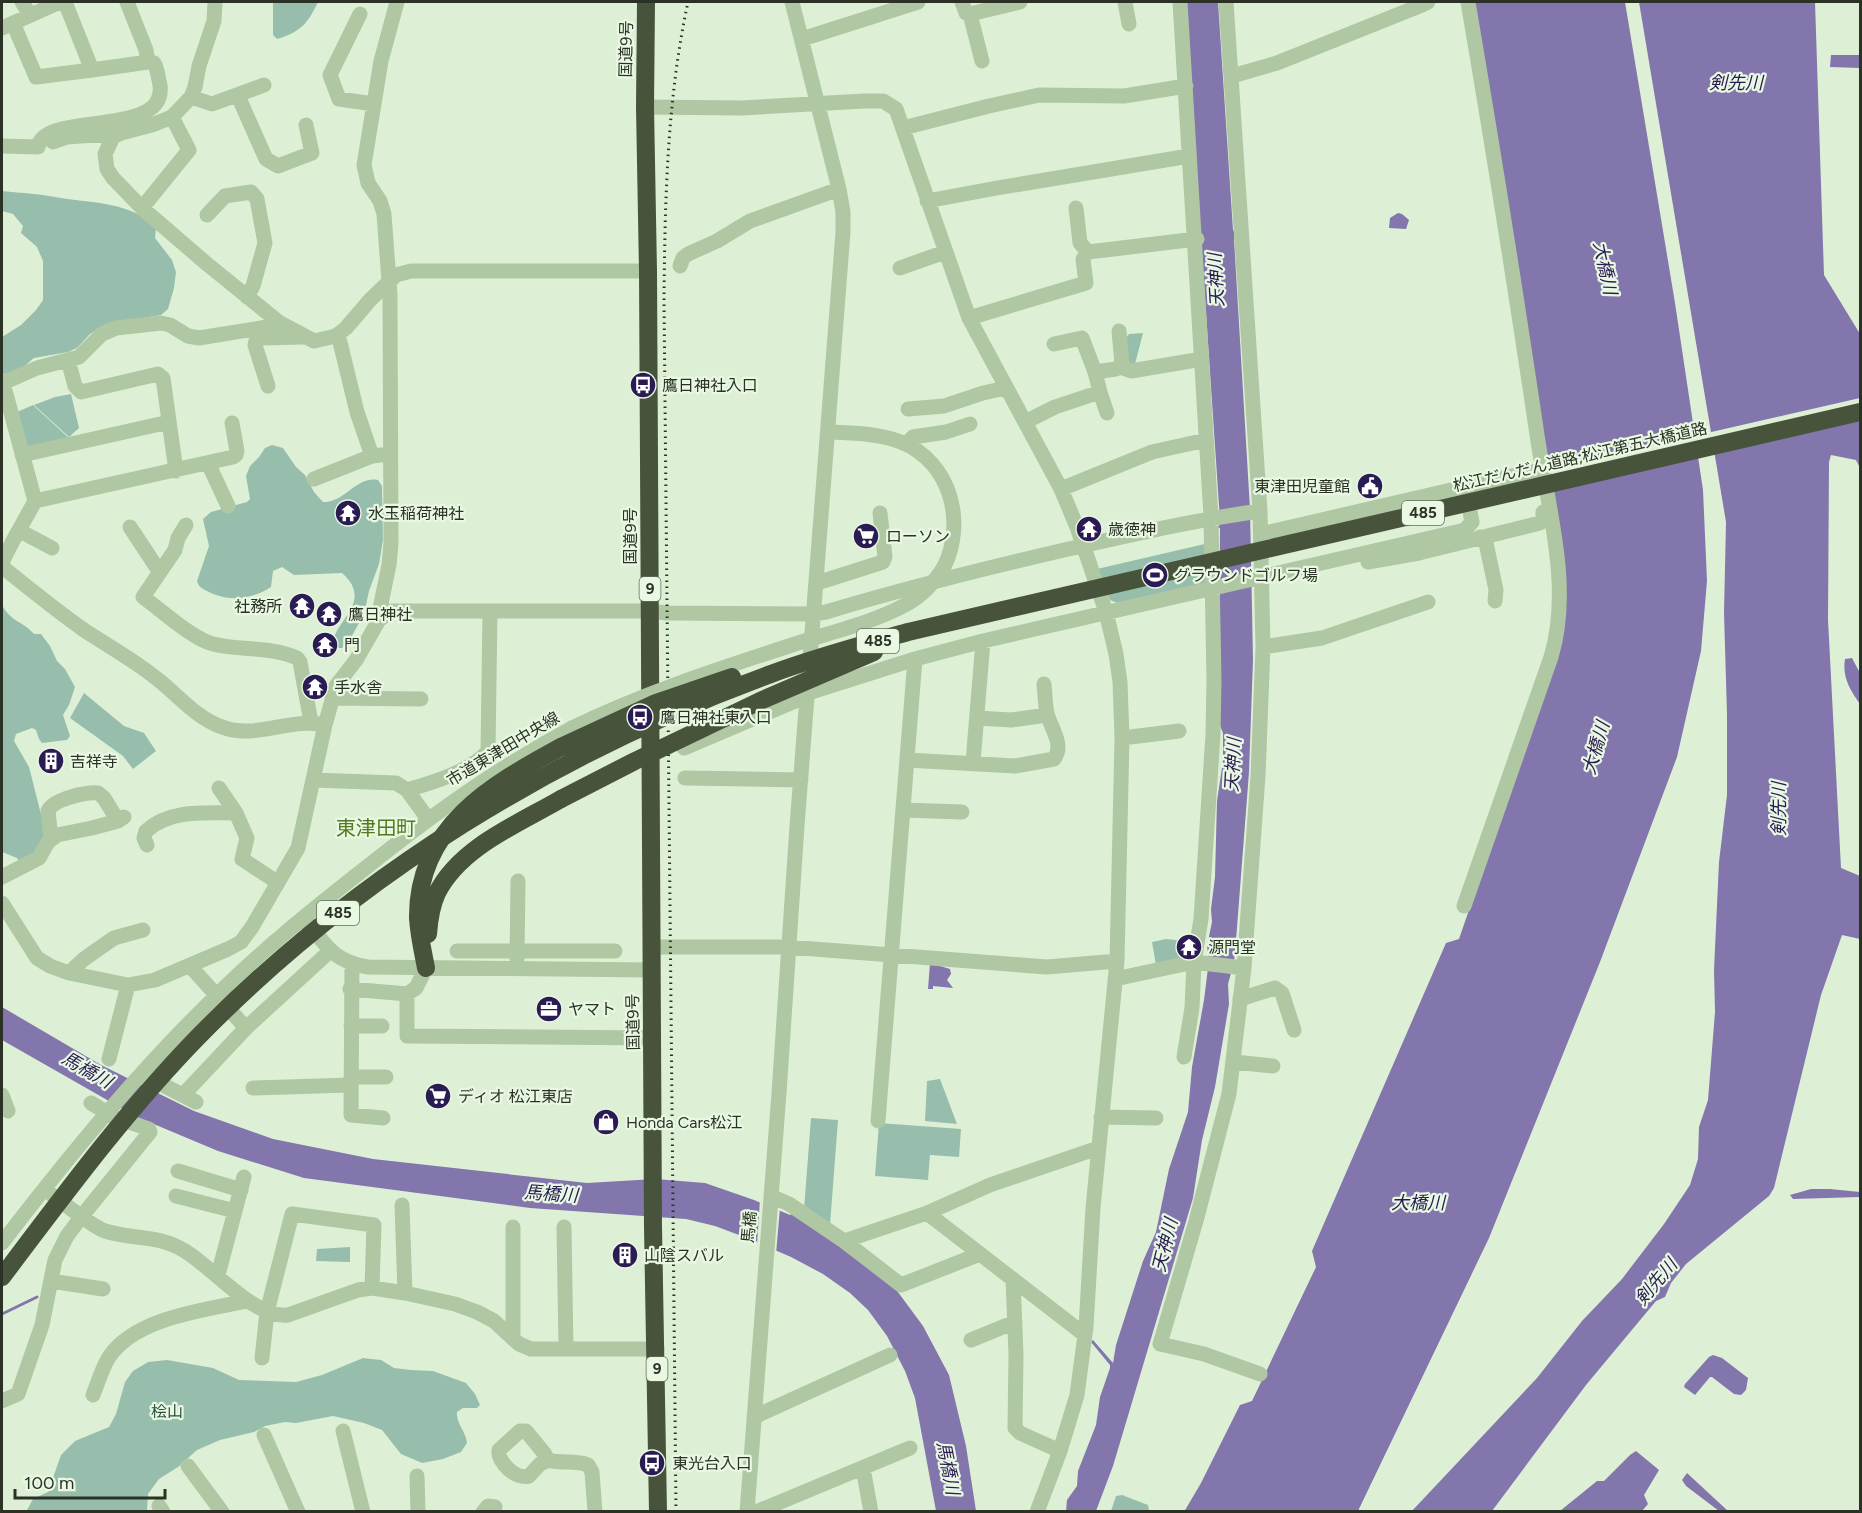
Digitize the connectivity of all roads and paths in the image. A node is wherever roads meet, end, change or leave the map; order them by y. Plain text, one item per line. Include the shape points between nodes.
1 (22, 2) edge
2 (60, 2) edge
3 (65, 2) edge
4 (127, 2) edge
5 (215, 2) edge
6 (397, 2) edge
7 (646, 2) edge
8 (792, 2) edge
9 (918, 2) edge
10 (1020, 2) edge
11 (1125, 2) edge
12 (1180, 2) edge
13 (1226, 2) edge
14 (1428, 2) edge
15 (1468, 2) edge
16 (966, 8) edge
17 (360, 14) dead end
18 (30, 15) junction
19 (1129, 24) dead end
20 (7, 25) edge
21 (802, 39) junction
22 (982, 61) dead end
23 (148, 62) junction
24 (92, 70) junction
25 (1232, 76) junction
26 (264, 86) dead end
27 (1186, 86) junction
28 (238, 96) junction
29 (191, 98) junction
30 (818, 103) junction
31 (374, 104) junction
32 (645, 107) junction
33 (172, 117) junction
34 (306, 124) dead end
35 (903, 128) junction
36 (113, 137) junction
37 (2, 146) edge
38 (38, 147) junction
39 (1189, 156) junction
40 (839, 189) junction
41 (927, 201) junction
42 (142, 208) junction
43 (1076, 208) dead end
44 (207, 215) dead end
45 (1195, 239) junction
46 (945, 252) junction
47 (1088, 252) junction
48 (680, 266) dead end
49 (900, 268) dead end
50 (648, 272) junction
51 (389, 281) junction
52 (247, 297) junction
53 (969, 318) junction
54 (280, 323) junction
55 (1119, 331) dead end
56 (338, 334) junction
57 (304, 337) junction
58 (1054, 344) dead end
59 (1202, 359) junction
60 (68, 360) junction
61 (1119, 367) junction
62 (1095, 372) junction
63 (2, 383) edge
64 (267, 386) dead end
65 (1006, 388) junction
66 (1100, 392) junction
67 (908, 409) dead end
68 (1860, 412) edge
69 (1107, 413) dead end
70 (169, 422) junction
71 (1025, 422) junction
72 (232, 423) dead end
73 (970, 424) dead end
74 (828, 432) junction
75 (1206, 440) junction
76 (906, 444) junction
77 (391, 454) junction
78 (22, 455) junction
79 (372, 456) junction
80 (208, 463) junction
81 (1542, 469) junction
82 (176, 471) junction
83 (314, 479) dead end
84 (1465, 486) junction
85 (1061, 489) junction
86 (35, 501) junction
87 (228, 506) dead end
88 (1257, 511) junction
89 (1546, 511) junction
90 (880, 513) dead end
91 (1213, 517) junction
92 (186, 525) dead end
93 (130, 527) dead end
94 (1463, 530) junction
95 (20, 531) junction
96 (1261, 534) junction
97 (1480, 537) junction
98 (6, 543) edge
99 (1084, 545) junction
100 (52, 548) dead end
101 (1327, 562) junction
102 (159, 571) junction
103 (1260, 578) junction
104 (816, 583) junction
105 (1214, 588) junction
106 (1495, 601) dead end
107 (1428, 602) dead end
108 (490, 611) junction
109 (650, 611) junction
110 (1106, 612) junction
111 (986, 613) junction
112 (814, 614) junction
113 (377, 623) junction
114 (983, 641) junction
115 (1263, 647) junction
116 (915, 658) junction
117 (771, 674) junction
118 (1044, 684) dead end
119 (808, 694) junction
120 (332, 698) junction
121 (421, 699) dead end
122 (1047, 715) junction
123 (977, 718) junction
124 (318, 724) junction
125 (1179, 731) dead end
126 (1122, 738) junction
127 (684, 748) dead end
128 (907, 760) junction
129 (973, 762) junction
130 (685, 778) dead end
131 (314, 780) junction
132 (801, 780) junction
133 (219, 788) dead end
134 (406, 790) junction
135 (904, 810) junction
136 (962, 812) dead end
137 (236, 813) junction
138 (428, 819) junction
139 (51, 839) junction
140 (147, 845) dead end
141 (2, 877) edge
142 (518, 881) dead end
143 (277, 882) junction
144 (2, 903) edge
145 (1464, 906) dead end
146 (303, 918) junction
147 (143, 930) dead end
148 (652, 947) junction
149 (788, 947) junction
150 (330, 951) junction
151 (457, 951) dead end
152 (517, 951) junction
153 (554, 951) junction
154 (615, 951) dead end
155 (893, 955) junction
156 (1117, 962) junction
157 (1196, 962) junction
158 (352, 965) junction
159 (189, 966) junction
160 (1243, 968) junction
161 (426, 969) junction
162 (517, 969) junction
163 (554, 969) junction
164 (652, 970) junction
165 (69, 973) junction
166 (1115, 979) junction
167 (129, 985) junction
168 (350, 989) junction
169 (407, 994) junction
170 (216, 996) junction
171 (1240, 999) junction
172 (351, 1026) junction
173 (382, 1026) dead end
174 (246, 1028) junction
175 (1294, 1030) dead end
176 (653, 1038) junction
177 (1184, 1057) dead end
178 (108, 1059) dead end
179 (1234, 1062) junction
180 (1273, 1066) dead end
181 (386, 1077) dead end
182 (351, 1081) junction
183 (165, 1086) dead end
184 (253, 1088) dead end
185 (2, 1095) edge
186 (91, 1103) dead end
187 (8, 1110) dead end
188 (107, 1112) junction
189 (1101, 1117) junction
190 (383, 1118) dead end
191 (1156, 1118) dead end
192 (878, 1121) dead end
193 (1098, 1148) junction
194 (178, 1172) dead end
195 (44, 1189) junction
196 (176, 1196) dead end
197 (770, 1200) junction
198 (402, 1205) dead end
199 (235, 1211) junction
200 (927, 1212) junction
201 (82, 1216) junction
202 (513, 1227) dead end
203 (564, 1227) dead end
204 (3, 1237) edge
205 (844, 1241) junction
206 (980, 1254) junction
207 (218, 1275) junction
208 (2, 1277) edge
209 (1013, 1279) junction
210 (51, 1281) junction
211 (372, 1288) junction
212 (103, 1289) dead end
213 (405, 1293) junction
214 (247, 1301) junction
215 (267, 1312) junction
216 (1015, 1322) junction
217 (1085, 1335) junction
218 (513, 1336) junction
219 (971, 1340) dead end
220 (657, 1349) junction
221 (566, 1350) junction
222 (890, 1354) dead end
223 (262, 1358) dead end
224 (1260, 1374) dead end
225 (93, 1395) dead end
226 (2, 1401) edge
227 (754, 1417) junction
228 (343, 1431) dead end
229 (264, 1435) dead end
230 (910, 1448) dead end
231 (1060, 1450) junction
232 (548, 1460) dead end
233 (188, 1466) dead end
234 (863, 1468) junction
235 (417, 1476) dead end
236 (222, 1512) edge
237 (298, 1512) edge
238 (363, 1512) edge
239 (418, 1512) edge
240 (595, 1512) edge
241 (658, 1512) edge
242 (747, 1512) edge
243 (756, 1512) edge
244 (871, 1512) edge
245 (1037, 1512) edge

1 - 18 street
2 - 18 street
3 - 24 street
4 - 23 street
5 - 29 street
6 - 31 street
7 - 32 highway, 国道9号 / 9
8 - 21 street, 馬橋
9 - 21 street
10 - 16 street
11 - 19 street
12 - 27 street
13 - 25 street
14 - 25 street via 1277,63
15 - 81 street
16 - 22 street
17 - 31 street via 330,75 339,99
18 - 20 street
20 - 24 street via 36,77
21 - 30 street, 馬橋
23 - 24 street
23 - 38 street via 156,67 160,90 153,107 128,118 64,128 43,138
25 - 88 street
26 - 28 street
27 - 35 street via 1124,96 1039,95
27 - 39 street
28 - 29 street via 212,104
28 - 34 street via 266,159 278,166 317,152
29 - 33 street
30 - 32 street via 736,108
30 - 35 street via 888,103 896,109
30 - 40 street, 馬橋
31 - 51 street via 364,165 384,214
32 - 50 highway, 国道9号 / 9
33 - 36 street
33 - 42 street via 189,150
35 - 41 street
36 - 38 street via 67,137
36 - 42 street via 105,154 107,169
37 - 38 street
39 - 41 street
39 - 45 street
40 - 48 street via 750,221 688,254
40 - 74 street, 馬橋 via 843,232
41 - 46 street
42 - 52 street
43 - 47 street via 1080,243
44 - 52 street via 225,196 252,192 257,199 265,243
45 - 47 street
45 - 59 street
46 - 49 street
46 - 53 street
47 - 53 street via 1083,259 1086,282
50 - 51 street via 411,271
50 - 109 highway, 国道9号 / 9
51 - 56 street
51 - 77 street
52 - 54 street
53 - 65 street
54 - 57 street
54 - 60 street via 199,338 166,324 116,328 102,334 80,357
55 - 61 street via 1123,361
56 - 57 street via 314,341
56 - 79 street
57 - 64 street via 256,341
58 - 62 street via 1082,338
59 - 61 street via 1131,371
59 - 75 street
60 - 63 street
60 - 70 street via 75,386 81,392 159,374 163,378
61 - 62 street
62 - 66 street
63 - 78 street
65 - 67 street via 944,406
65 - 71 street
66 - 69 street
66 - 71 street via 1054,406
68 - 111 highway, 松江だんだん道路;松江第五大橋道路 / 485, bridge
70 - 78 street
70 - 82 street
71 - 85 street
72 - 80 street via 236,455
73 - 76 street via 913,437
74 - 76 street, 市道東津田中央線 via 882,437
74 - 104 street, 馬橋
75 - 85 street via 1152,452
75 - 91 street
76 - 138 street, 市道東津田中央線, bridge via 936,470 952,500 955,517 952,547 944,567 923,593 892,611 621,705 498,770
77 - 79 street
77 - 113 street via 391,543
78 - 86 street
79 - 83 street
80 - 82 street
80 - 87 street
81 - 84 street
81 - 89 street
82 - 86 street
84 - 94 street via 1472,518 1471,525
84 - 96 street
85 - 99 street
86 - 95 street
88 - 91 street
88 - 96 street
89 - 94 street
89 - 97 street via 1540,523
89 - 145 street via 1559,591 1556,637
90 - 104 street via 883,562
91 - 99 street
91 - 105 street
92 - 102 street via 175,550
93 - 102 street
94 - 101 street
95 - 98 street
95 - 100 street
96 - 103 street
97 - 101 street via 1419,553 1332,567
97 - 106 street via 1486,543
98 - 124 street via 4,569 84,630 155,677 206,719 222,728 243,731
99 - 110 street
99 - 112 street
101 - 103 street
102 - 124 street via 142,597 196,636 210,643 259,648 298,659
103 - 105 street
103 - 115 street
104 - 112 street, 馬橋
105 - 110 street
105 - 157 street via 1213,734
107 - 115 street via 1322,638
108 - 109 street
108 - 113 street via 395,611
108 - 134 street via 488,751 482,759 432,783
109 - 112 street
109 - 148 highway, 国道9号 / 9
110 - 114 street
110 - 126 street via 1120,682
111 - 117 highway, 松江だんだん道路;松江第五大橋道路 / 485, bridge
111 - 161 highway, bridge via 819,674 682,738 493,838 452,871 437,894 427,938
112 - 119 street, 馬橋
113 - 120 street
114 - 116 street
114 - 123 street
115 - 160 street via 1258,787
116 - 119 street
116 - 128 street
117 - 161 highway, bridge via 752,671 627,716 516,772 472,803 437,844 426,870 419,931
117 - 208 highway, 松江だんだん道路;松江第五大橋道路 / 485, bridge via 638,729 537,779 433,844 333,917 197,1038 69,1186
118 - 122 street
119 - 127 street
119 - 132 street, 馬橋
120 - 121 street
120 - 124 street
122 - 123 street via 1011,720
122 - 129 street via 1058,743 1054,759 1015,766
123 - 129 street
124 - 131 street
125 - 126 street
126 - 156 street
128 - 129 street via 967,765
128 - 135 street
130 - 132 street
131 - 134 street via 396,783
131 - 143 street via 298,848
132 - 149 street, 馬橋
133 - 137 street
134 - 138 street
135 - 136 street
135 - 155 street
137 - 140 street via 191,813 162,820 144,834
137 - 143 street via 247,838 242,859
138 - 146 street, 市道東津田中央線
139 - 139 street via 57,835 121,819 98,793 68,798 50,806
139 - 141 street via 39,858
142 - 152 street
143 - 159 street via 241,942
144 - 165 street via 37,958
146 - 150 street
146 - 170 street, 市道東津田中央線
147 - 165 street via 114,938
148 - 149 street
148 - 164 highway, 国道9号 / 9
149 - 155 street
149 - 197 street, 馬橋
150 - 158 street
150 - 174 street
151 - 152 street
152 - 153 street
152 - 162 street
153 - 154 street
153 - 163 street
155 - 156 street via 1047,967
155 - 192 street
156 - 166 street
157 - 160 street
157 - 166 street
157 - 177 street
158 - 161 street
158 - 168 street
159 - 167 street via 155,980
159 - 170 street
160 - 171 street
161 - 162 street
161 - 169 street via 416,988
162 - 163 street
163 - 164 street
164 - 176 highway, 国道9号 / 9
165 - 167 street
166 - 189 street
167 - 178 street
168 - 169 street
168 - 172 street
169 - 176 street via 407,1036
170 - 174 street
170 - 188 street, 市道東津田中央線
171 - 175 street via 1278,988
171 - 179 street
172 - 173 street
172 - 182 street
174 - 183 street via 189,1099
176 - 220 highway, 国道9号 / 9
179 - 180 street
179 - 224 street via 1216,1149 1160,1344 1204,1354
181 - 182 street
182 - 184 street
182 - 190 street via 351,1115
185 - 187 street
186 - 188 street
188 - 195 street, 市道東津田中央線
188 - 201 street via 150,1132
189 - 191 street
189 - 193 street
193 - 200 street via 990,1185
193 - 217 street
194 - 199 street via 242,1184
195 - 201 street
195 - 204 street, 市道東津田中央線
196 - 199 street
197 - 205 street via 789,1204
197 - 227 street, 馬橋
198 - 213 street
199 - 207 street
200 - 205 street
200 - 206 street
201 - 207 street via 103,1230 163,1240 186,1251
201 - 210 street via 55,1260
202 - 218 street
203 - 221 street
205 - 206 street via 901,1285
206 - 209 street
207 - 214 street
209 - 216 street
209 - 217 street
210 - 212 street
210 - 226 street via 42,1325 18,1394
211 - 213 street
211 - 215 street via 288,1315
211 - 215 street via 374,1225 292,1214
213 - 218 street via 477,1312
214 - 215 street
214 - 225 street via 174,1317 129,1335 107,1359
215 - 223 street
216 - 219 street
216 - 231 street via 1015,1428
217 - 231 street via 1077,1395
218 - 221 street via 531,1349
220 - 221 street
220 - 241 highway, 9
222 - 227 street
227 - 242 street, 馬橋
228 - 238 street
229 - 237 street
230 - 234 street
231 - 245 street
232 - 240 street via 588,1465
233 - 236 street
234 - 243 street
234 - 244 street
235 - 239 street

